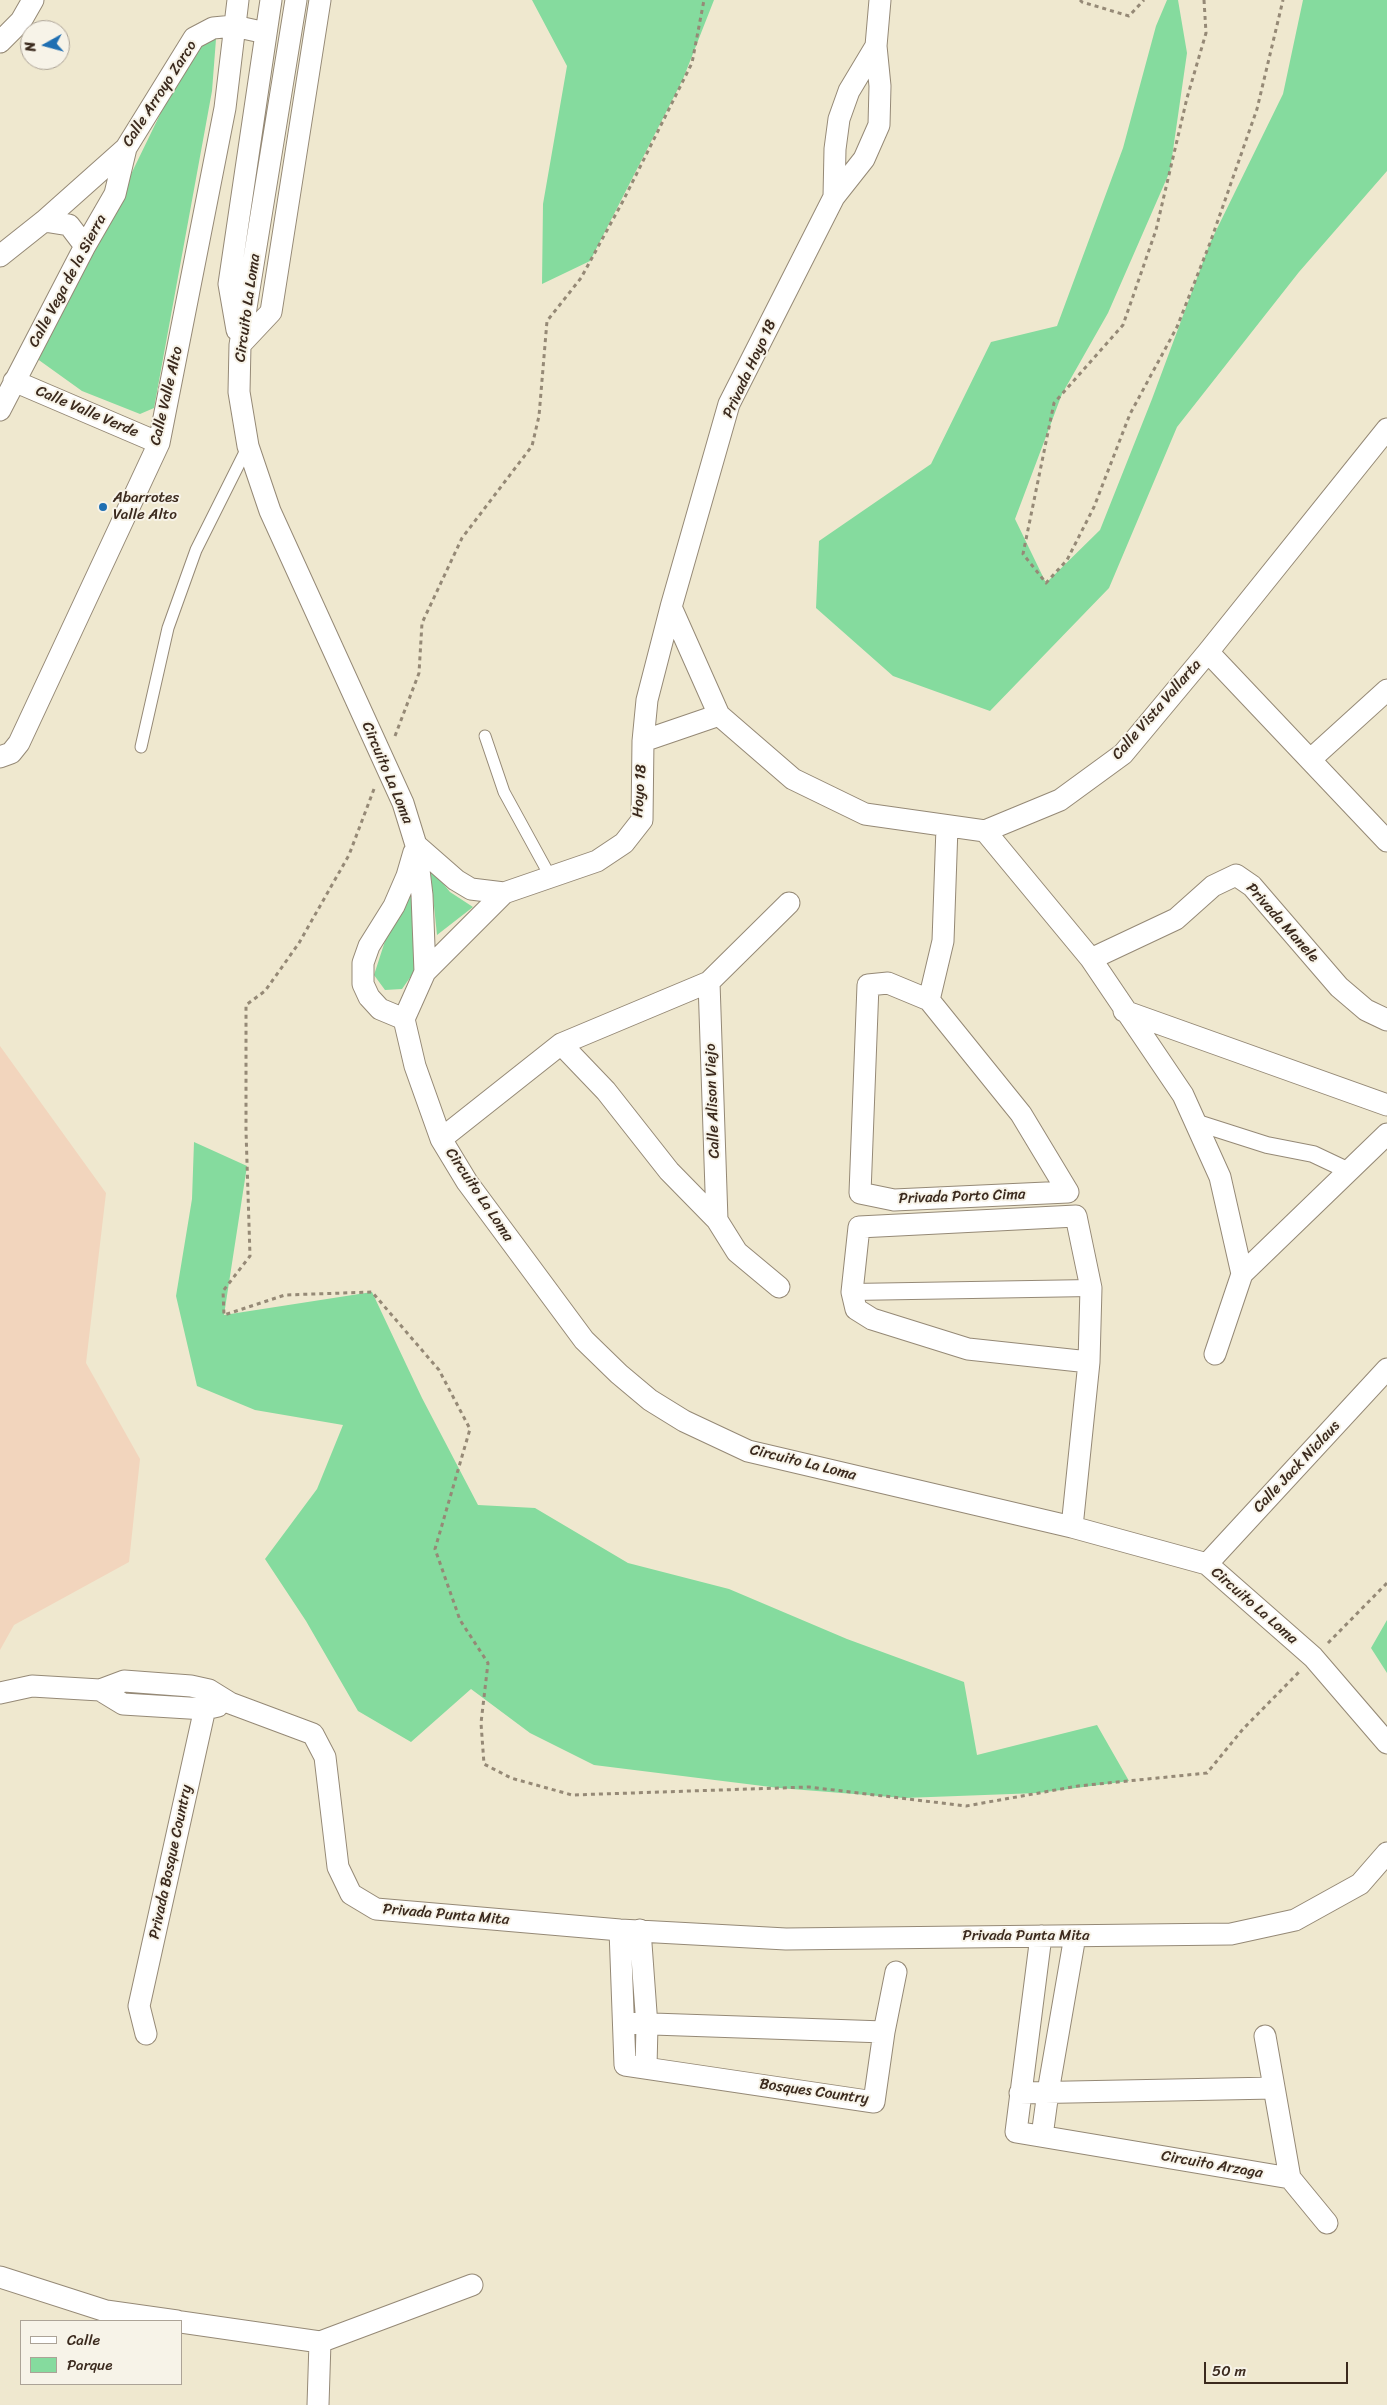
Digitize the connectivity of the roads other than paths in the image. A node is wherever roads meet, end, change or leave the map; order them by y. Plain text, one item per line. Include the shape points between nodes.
1 (33, 0) edge
2 (238, 0) edge
3 (271, 0) edge
4 (296, 0) edge
5 (320, 0) edge
6 (880, 0) edge
7 (234, 26) junction
8 (266, 33) junction
9 (0, 42) edge
10 (876, 46) junction
11 (126, 148) junction
12 (834, 197) junction
13 (44, 221) junction
14 (85, 246) junction
15 (0, 256) edge
16 (240, 345) junction
17 (14, 381) junction
18 (0, 410) edge
19 (1387, 429) edge
20 (159, 444) junction
21 (248, 446) junction
22 (671, 607) junction
23 (1208, 652) junction
24 (1387, 690) edge
25 (719, 715) junction
26 (485, 736) dead end
27 (643, 742) junction
28 (141, 747) dead end
29 (0, 757) edge
30 (1311, 759) junction
31 (947, 827) junction
32 (985, 831) junction
33 (1387, 841) edge
34 (416, 845) junction
35 (550, 876) junction
36 (504, 893) junction
37 (790, 903) dead end
38 (1091, 959) junction
39 (425, 972) junction
40 (709, 982) junction
41 (928, 1000) junction
42 (1124, 1010) junction
43 (404, 1018) junction
44 (1387, 1020) edge
45 (561, 1044) junction
46 (1387, 1105) edge
47 (1195, 1122) junction
48 (1387, 1134) edge
49 (440, 1139) junction
50 (1349, 1171) junction
51 (716, 1220) junction
52 (1242, 1274) junction
53 (779, 1287) dead end
54 (1092, 1288) junction
55 (852, 1292) junction
56 (1215, 1354) dead end
57 (1089, 1362) junction
58 (1387, 1369) edge
59 (1072, 1527) junction
60 (1207, 1564) junction
61 (0, 1693) edge
62 (207, 1700) junction
63 (1387, 1743) edge
64 (1387, 1853) edge
65 (630, 1930) junction
66 (1041, 1936) junction
67 (1075, 1936) junction
68 (896, 1972) dead end
69 (624, 2024) junction
70 (647, 2026) junction
71 (884, 2032) junction
72 (146, 2034) dead end
73 (1265, 2036) dead end
74 (635, 2066) junction
75 (1274, 2088) junction
76 (1048, 2092) junction
77 (1020, 2093) junction
78 (1042, 2136) junction
79 (1290, 2178) junction
80 (1327, 2223) dead end
81 (0, 2277) edge
82 (472, 2285) dead end
83 (170, 2320) edge
84 (182, 2322) edge
85 (320, 2342) junction
86 (318, 2405) edge

1 - 9 street via 21,21
2 - 7 street, Calle Valle Alto
3 - 8 street
4 - 16 street, Circuito La Loma
5 - 16 street via 271,312
6 - 10 street, Privada Hoyo 18
7 - 8 street, Calle Arroyo Zarco
7 - 11 street, Calle Arroyo Zarco via 213,28 194,38
7 - 20 street, Calle Valle Alto via 225,108
8 - 16 street via 229,284
10 - 12 street, Privada Hoyo 18 via 849,91 839,119
10 - 12 street, Privada Hoyo 18 via 879,125 864,159
11 - 13 street, Calle Arroyo Zarco
11 - 14 street, Calle Vega de la Sierra via 115,194
12 - 22 street, Privada Hoyo 18 via 730,404
13 - 14 street via 69,225
13 - 15 street, Calle Arroyo Zarco
14 - 17 street, Calle Vega de la Sierra
16 - 21 street, Circuito La Loma via 239,392
17 - 18 street, Calle Vega de la Sierra
17 - 20 street, Calle Valle Verde
19 - 23 street, Calle Vista Vallarta
20 - 29 street, Calle Valle Alto via 19,743 11,753
21 - 28 lane via 196,550 171,619
21 - 34 street, Circuito La Loma via 270,511 403,803
22 - 25 street, Calle Vista Vallarta
22 - 27 street, Hoyo 18 via 647,700
23 - 30 street
23 - 32 street, Calle Vista Vallarta via 1123,754 1060,800
24 - 30 street
25 - 27 street
25 - 31 street, Calle Vista Vallarta via 794,779 865,814
26 - 35 lane via 504,792
27 - 35 street, Hoyo 18 via 642,820 624,844 596,862
30 - 33 street
31 - 32 street, Calle Vista Vallarta
31 - 41 street via 943,941
32 - 38 street
34 - 36 street, Hoyo 18 via 471,889
34 - 39 street, Circuito La Loma
34 - 43 street via 394,906 369,946 363,963 363,984 369,997 380,1009
35 - 36 street, Hoyo 18
36 - 39 street, Hoyo 18
37 - 40 street
38 - 42 street
38 - 44 street, Privada Manele via 1176,919 1213,886 1236,875 1252,886 1339,987 1366,1010
39 - 43 street, Circuito La Loma
40 - 45 street
40 - 51 street, Calle Alison Viejo
41 - 41 street, Privada Porto Cima via 1021,1114 1068,1192 894,1200 860,1192 868,985 888,983
42 - 46 street
42 - 47 street via 1182,1095
43 - 49 street, Circuito La Loma via 415,1066
45 - 49 street
45 - 51 street
47 - 50 street via 1268,1146 1313,1154
47 - 52 street via 1220,1177
48 - 50 street
49 - 59 street, Circuito La Loma via 467,1182 584,1340 650,1400 684,1421 748,1451
50 - 52 street
51 - 53 street via 737,1252
52 - 56 street
54 - 55 street
54 - 55 street, Privada Porto Cima via 1076,1216 859,1227
54 - 57 street, Privada Porto Cima
55 - 57 street via 856,1309 872,1319 968,1349
57 - 59 street, Privada Porto Cima
58 - 60 street, Calle Jack Niclaus
59 - 60 street, Circuito La Loma
60 - 63 street, Circuito La Loma via 1313,1657
61 - 62 street, Privada Punta Mita via 32,1686 100,1690 124,1704
62 - 65 street, Privada Punta Mita via 230,1703 313,1734 325,1757 338,1867 351,1894 376,1909
62 - 72 street, Privada Bosque Country via 139,2006
64 - 67 street, Privada Punta Mita via 1360,1884 1295,1920 1231,1934
65 - 66 street, Privada Punta Mita via 786,1939
65 - 69 street
65 - 70 street
66 - 67 street, Privada Punta Mita
66 - 77 street, Circuito Arzaga
67 - 76 street
68 - 71 street, Bosques Country
69 - 70 street
69 - 74 street
70 - 71 street
70 - 74 street
71 - 74 street, Bosques Country via 874,2102
73 - 75 street
75 - 76 street
75 - 79 street
76 - 77 street
76 - 78 street
77 - 78 street, Circuito Arzaga via 1016,2132
78 - 79 street, Circuito Arzaga
79 - 80 street
81 - 83 street via 106,2311
82 - 85 street
84 - 85 street
85 - 86 street

